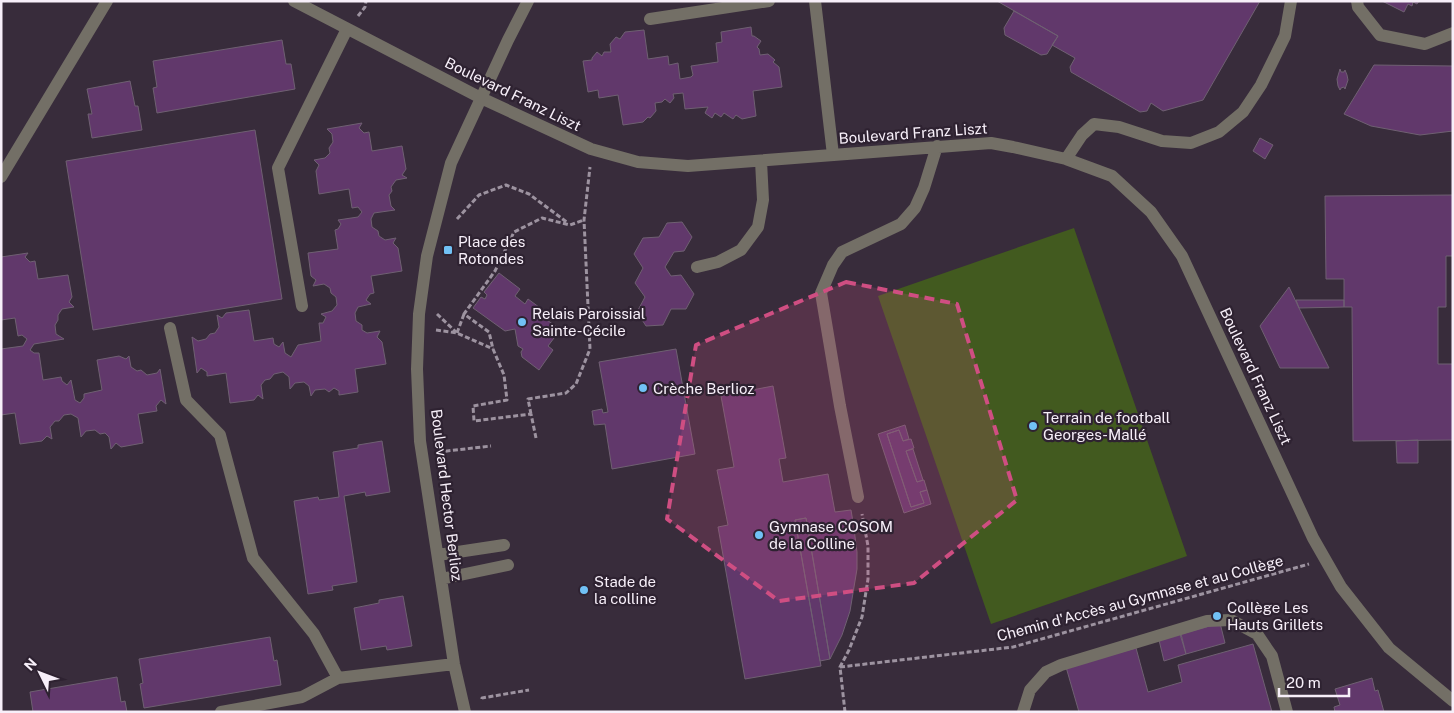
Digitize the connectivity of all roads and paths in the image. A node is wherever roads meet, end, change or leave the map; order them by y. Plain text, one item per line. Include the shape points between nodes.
1 (107, 1) edge
2 (294, 1) edge
3 (528, 1) edge
4 (769, 1) edge
5 (815, 1) edge
6 (1291, 1) edge
7 (1358, 1) edge
8 (740, 3) edge
9 (650, 19) dead end
10 (347, 29) junction
11 (1453, 33) edge
12 (481, 98) junction
13 (937, 146) junction
14 (833, 155) junction
15 (1066, 159) junction
16 (761, 161) junction
17 (590, 171) dead end
18 (1, 177) edge
19 (584, 220) junction
20 (454, 221) dead end
21 (570, 225) junction
22 (697, 267) dead end
23 (302, 306) dead end
24 (464, 314) junction
25 (170, 328) dead end
26 (438, 330) dead end
27 (457, 332) junction
28 (493, 349) junction
29 (531, 414) junction
30 (536, 438) dead end
31 (491, 446) dead end
32 (444, 451) dead end
33 (858, 497) joint
34 (504, 545) dead end
35 (438, 555) junction
36 (1325, 560) junction
37 (508, 565) dead end
38 (441, 579) junction
39 (454, 664) junction
40 (840, 667) junction
41 (338, 678) junction
42 (529, 690) dead end
43 (482, 698) dead end
44 (1453, 701) edge
45 (222, 712) edge
46 (465, 712) edge
47 (844, 712) edge
48 (1023, 712) edge
49 (1286, 712) edge

1 - 18 street
2 - 10 street, Boulevard Franz Liszt
3 - 12 street, Boulevard Hector Berlioz
4 - 8 street
5 - 14 street
6 - 15 street via 1285,36 1261,85 1243,112 1218,132 1191,143 1162,141 1119,127 1094,124
7 - 11 street via 1358,7 1380,35 1425,44
8 - 9 street
10 - 12 street, Boulevard Franz Liszt
10 - 23 street via 278,168
12 - 16 street, Boulevard Franz Liszt via 591,149 638,162 688,166
12 - 35 street, Boulevard Hector Berlioz via 451,163 427,256 418,314 420,440
13 - 14 street, Boulevard Franz Liszt
13 - 15 street, Boulevard Franz Liszt via 991,143
13 - 33 street via 915,208 901,224 842,252 832,265 821,293
14 - 16 street, Boulevard Franz Liszt
15 - 36 street, Boulevard Franz Liszt via 1112,176 1151,212 1182,256
16 - 22 street via 763,200 758,227 741,250 718,262
17 - 19 path
19 - 21 path
19 - 29 path via 590,349 576,384 566,393 528,399
20 - 21 path via 479,195 506,185 529,194
21 - 24 path via 542,218 514,232 495,271
24 - 27 path
24 - 28 path via 490,332
25 - 41 street via 186,400 220,435 253,558 314,634
26 - 27 path
27 - 28 path
28 - 29 path via 504,375 507,400 473,406 474,421
29 - 30 path
31 - 32 path
33 - 40 path via 868,546 868,579 862,617
34 - 35 street
35 - 38 street, Boulevard Hector Berlioz
36 - 40 path, Chemin d'Accès au Gymnase et au Collège via 1013,647
36 - 44 street, Boulevard Franz Liszt via 1350,600 1388,648
37 - 38 street
38 - 39 street, Boulevard Hector Berlioz
39 - 41 street
39 - 46 street, Boulevard Hector Berlioz
40 - 47 path
41 - 45 street via 302,697
42 - 43 path
48 - 49 street via 1030,690 1046,672 1061,665 1207,621 1231,620 1257,634 1272,656

